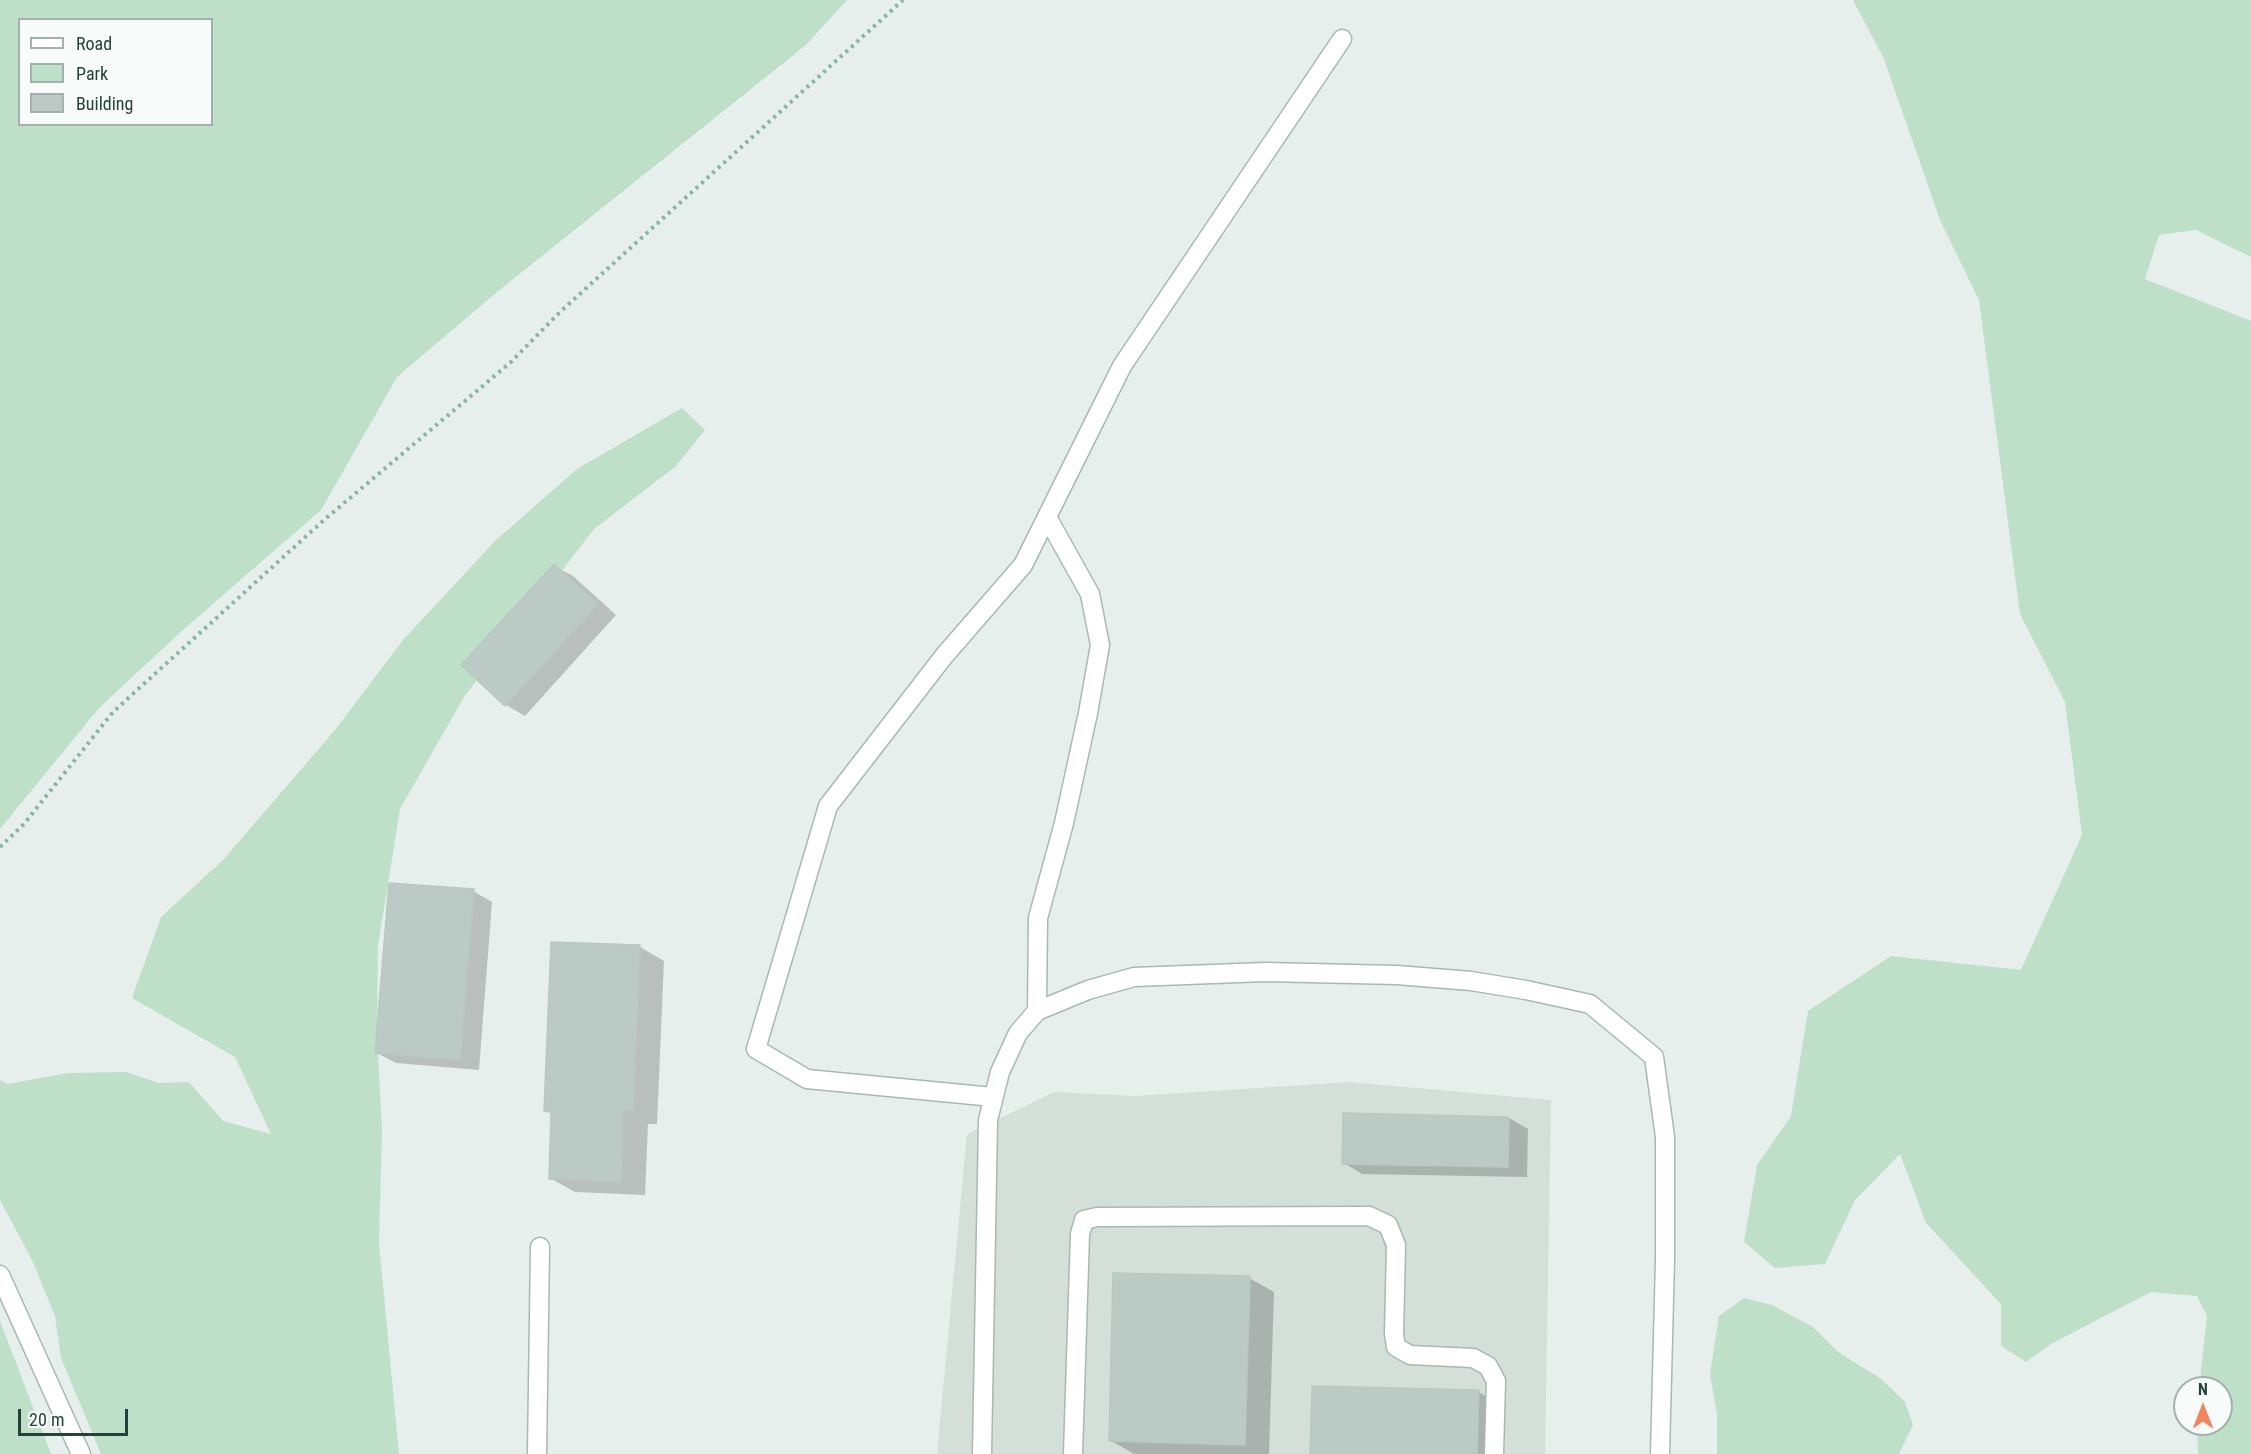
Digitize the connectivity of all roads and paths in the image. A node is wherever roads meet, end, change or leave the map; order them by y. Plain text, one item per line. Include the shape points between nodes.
1 (903, 0) edge
2 (1342, 39) dead end
3 (1047, 517) junction
4 (0, 847) edge
5 (1038, 1011) junction
6 (993, 1097) junction
7 (540, 1246) dead end
8 (0, 1275) edge
9 (81, 1454) edge
10 (537, 1454) edge
11 (982, 1454) edge
12 (1073, 1454) edge
13 (1494, 1454) edge
14 (1660, 1454) edge

1 - 4 path via 569,304 511,362 324,520 113,712 24,824
2 - 3 street via 1122,366
3 - 5 street via 1090,594 1100,645 1064,823 1038,918
3 - 6 street via 1023,565 944,656 828,806 756,1048 807,1080
5 - 6 street via 1018,1033
5 - 14 street via 1088,990 1134,977 1265,972 1471,981 1590,1004 1654,1057 1665,1137
6 - 11 street via 988,1120
7 - 10 street
8 - 9 street
12 - 13 street via 1080,1234 1084,1220 1310,1216 1369,1216 1388,1225 1396,1245 1396,1347 1410,1355 1473,1358 1488,1366 1496,1381

